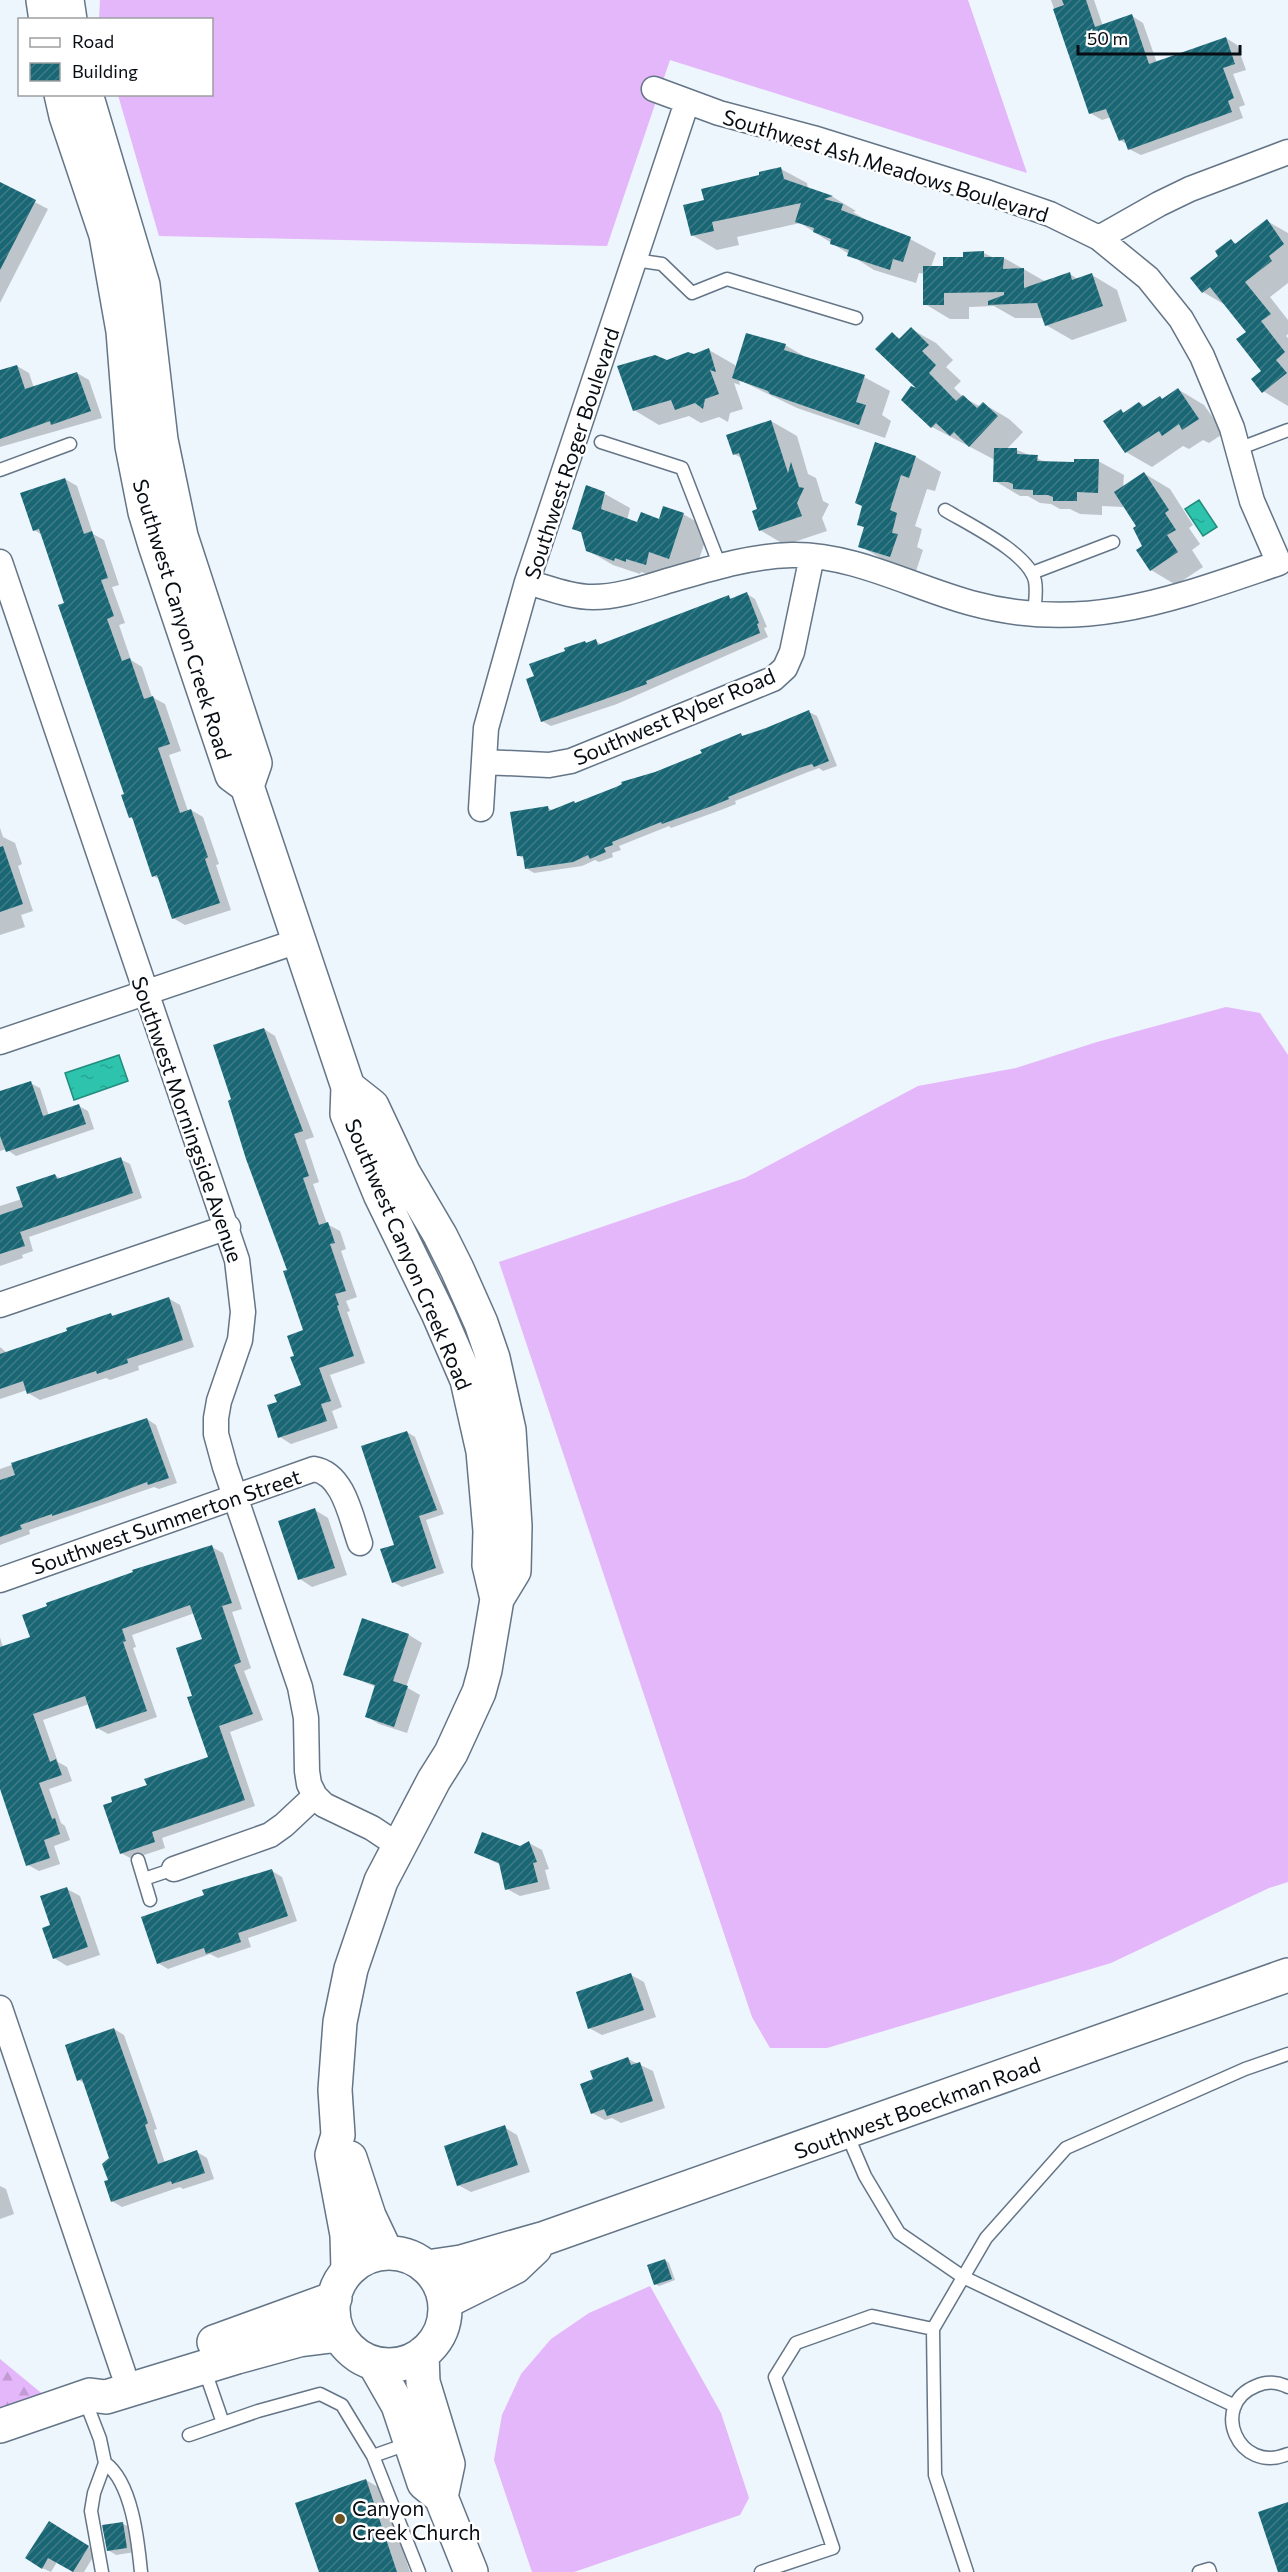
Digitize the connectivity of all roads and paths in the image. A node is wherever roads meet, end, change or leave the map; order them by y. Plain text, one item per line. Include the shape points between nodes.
1 (43, 0) edge
2 (67, 0) edge
3 (46, 18) edge
4 (70, 18) edge
5 (654, 89) dead end
6 (61, 96) edge
7 (87, 96) edge
8 (687, 102) junction
9 (1288, 152) edge
10 (1099, 238) junction
11 (635, 260) junction
12 (856, 318) dead end
13 (1288, 430) edge
14 (601, 442) dead end
15 (70, 444) dead end
16 (1238, 449) junction
17 (0, 470) edge
18 (945, 510) dead end
19 (1113, 542) dead end
20 (812, 556) junction
21 (0, 562) edge
22 (720, 566) junction
23 (1032, 573) junction
24 (527, 582) junction
25 (1034, 613) junction
26 (484, 762) junction
27 (247, 786) junction
28 (481, 809) dead end
29 (298, 941) junction
30 (146, 991) junction
31 (0, 1042) edge
32 (228, 1227) junction
33 (0, 1305) edge
34 (235, 1496) junction
35 (360, 1543) dead end
36 (0, 1580) edge
37 (315, 1796) junction
38 (399, 1846) junction
39 (138, 1860) dead end
40 (174, 1869) joint
41 (144, 1879) junction
42 (150, 1900) dead end
43 (1288, 1975) edge
44 (0, 2008) edge
45 (1288, 2054) edge
46 (846, 2132) junction
47 (338, 2135) junction
48 (545, 2238) junction
49 (386, 2252) junction
50 (427, 2267) junction
51 (963, 2277) junction
52 (341, 2284) junction
53 (445, 2302) junction
54 (933, 2329) junction
55 (339, 2335) junction
56 (422, 2354) junction
57 (374, 2363) junction
58 (204, 2367) junction
59 (123, 2372) junction
60 (1288, 2387) edge
61 (87, 2396) junction
62 (1235, 2406) junction
63 (223, 2423) junction
64 (0, 2426) edge
65 (189, 2435) dead end
66 (412, 2443) junction
67 (1288, 2454) edge
68 (373, 2456) junction
69 (105, 2463) junction
70 (441, 2497) junction
71 (102, 2572) edge
72 (141, 2572) edge
73 (419, 2572) edge
74 (471, 2572) edge
75 (761, 2572) edge
76 (967, 2572) edge
77 (1200, 2572) edge
78 (1210, 2572) edge

1 - 3 main road
2 - 4 main road
5 - 8 street, Southwest Ash Meadows Boulevard
6 - 27 main road, Southwest Canyon Creek Road via 106,235 123,331 132,446 145,512 232,775
7 - 27 main road, Southwest Canyon Creek Road via 143,285 161,440 181,536 255,763
8 - 10 street, Southwest Ash Meadows Boulevard via 989,193 1050,214
8 - 11 street, Southwest Roger Boulevard
9 - 10 street via 1190,189
10 - 16 street, Southwest Ash Meadows Boulevard via 1148,278 1181,320 1213,379
11 - 12 lane via 662,264 692,292 727,279
11 - 24 street, Southwest Roger Boulevard
13 - 16 lane
14 - 22 lane via 682,468
15 - 17 lane
16 - 25 street, Southwest Ash Meadows Boulevard via 1252,501 1279,563 1169,600 1122,611 1087,615
18 - 23 lane via 1016,555
19 - 23 lane
20 - 22 street via 774,556
20 - 25 street via 855,564 972,603
20 - 26 street, Southwest Ryber Road via 792,652 785,668 773,679 571,761 549,765
21 - 30 street, Southwest Morningside Avenue
22 - 24 street via 631,592 595,597
23 - 25 lane via 1036,590
24 - 26 street, Southwest Roger Boulevard via 486,728
26 - 28 street, Southwest Roger Boulevard
27 - 29 main road, Southwest Canyon Creek Road
29 - 30 street
29 - 38 main road, Southwest Canyon Creek Road via 348,1087 348,1114 380,1194 467,1380 483,1451 489,1565 496,1599 485,1670 451,1753
30 - 31 street
30 - 32 street, Southwest Morningside Avenue
32 - 33 street
32 - 34 street, Southwest Morningside Avenue via 237,1260 243,1312 240,1340 219,1401 216,1434
34 - 35 street, Southwest Summerton Street via 314,1469 325,1471 342,1494
34 - 36 street, Southwest Summerton Street
34 - 37 street, Southwest Morningside Avenue via 300,1687 306,1718 308,1777
37 - 38 street via 324,1805
37 - 40 street via 270,1835
38 - 47 main road, Southwest Canyon Creek Road via 381,1881 351,1969 340,2022 335,2090
39 - 41 lane
40 - 41 lane
41 - 42 lane
43 - 46 main road, Southwest Boeckman Road
44 - 59 street
45 - 51 lane via 1066,2148 986,2238
46 - 48 main road, Southwest Boeckman Road
46 - 51 lane via 865,2176 898,2233
47 - 49 main road, Southwest Canyon Creek Road
47 - 52 main road, Southwest Canyon Creek Road via 332,2156 347,2235
48 - 50 main road, Southwest Boeckman Road via 461,2262
48 - 53 main road, Southwest Boeckman Road via 515,2267
49 - 50 main road via 408,2256
49 - 52 main road via 372,2255
50 - 53 main road via 439,2283
51 - 54 lane
51 - 62 lane
52 - 55 main road via 332,2312
52 - 59 main road via 231,2337
53 - 56 main road via 436,2339
54 - 75 lane via 872,2316 796,2343 775,2377 833,2548
54 - 76 lane via 935,2475
55 - 57 main road via 354,2352
55 - 58 main road via 299,2340
56 - 57 main road via 399,2363
56 - 70 main road via 423,2382 448,2464
57 - 66 main road via 398,2405
58 - 61 main road via 106,2397
58 - 63 lane
59 - 61 main road via 105,2380
60 - 62 lane via 1261,2384 1246,2392
61 - 64 main road
61 - 69 lane
62 - 67 lane via 1233,2429 1245,2450 1267,2459
63 - 65 lane
63 - 68 lane via 320,2394 342,2405
66 - 68 lane
66 - 70 main road via 424,2483
68 - 73 lane
69 - 71 lane via 91,2511
69 - 72 lane via 116,2472 130,2505
70 - 74 main road
77 - 78 lane

